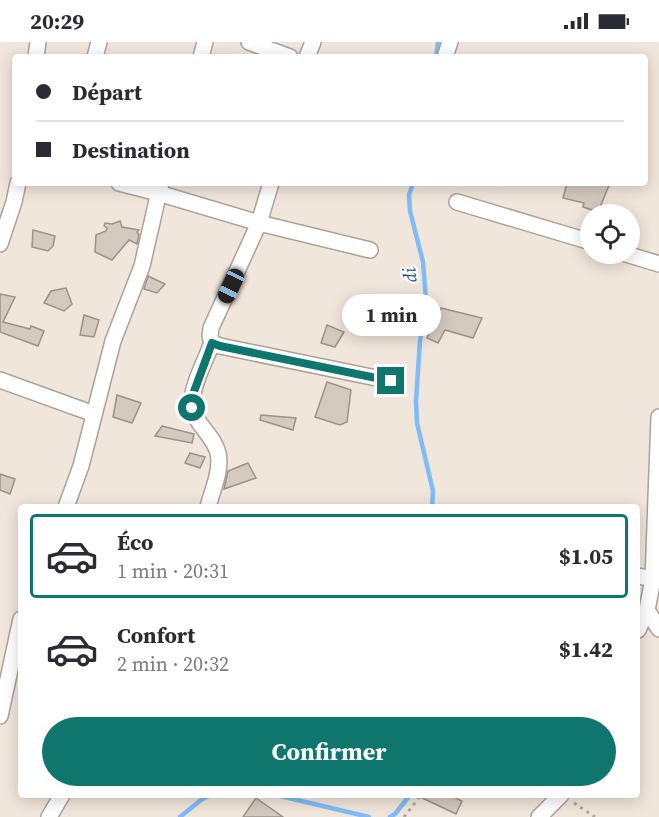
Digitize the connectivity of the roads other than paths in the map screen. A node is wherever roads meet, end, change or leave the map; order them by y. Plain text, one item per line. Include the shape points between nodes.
1 (249, 42) edge
2 (282, 54) edge
3 (17, 186) edge
4 (144, 186) edge
5 (270, 186) edge
6 (160, 188) edge
7 (457, 202) dead end
8 (259, 223) junction
9 (580, 239) edge
10 (0, 244) edge
11 (370, 250) dead end
12 (640, 258) edge
13 (659, 264) edge
14 (212, 343) junction
15 (0, 380) edge
16 (391, 381) dead end
17 (93, 414) junction
18 (659, 417) edge
19 (67, 504) edge
20 (209, 504) edge
21 (650, 579) edge
22 (647, 610) junction
23 (640, 626) edge
24 (659, 629) edge
25 (18, 633) edge
26 (0, 716) edge
27 (60, 798) edge
28 (566, 798) edge
29 (49, 817) edge
30 (539, 817) edge

1 - 2 street
3 - 10 street
4 - 6 street
5 - 8 street
6 - 8 street
6 - 17 street via 142,266 113,341
7 - 9 street
8 - 11 street
8 - 14 street via 211,328
12 - 13 street
14 - 16 street
14 - 20 street via 192,397 195,415 219,455
15 - 17 street
17 - 19 street
18 - 21 street
21 - 22 street
22 - 23 street
22 - 24 street
25 - 26 street
27 - 29 street
28 - 30 street

